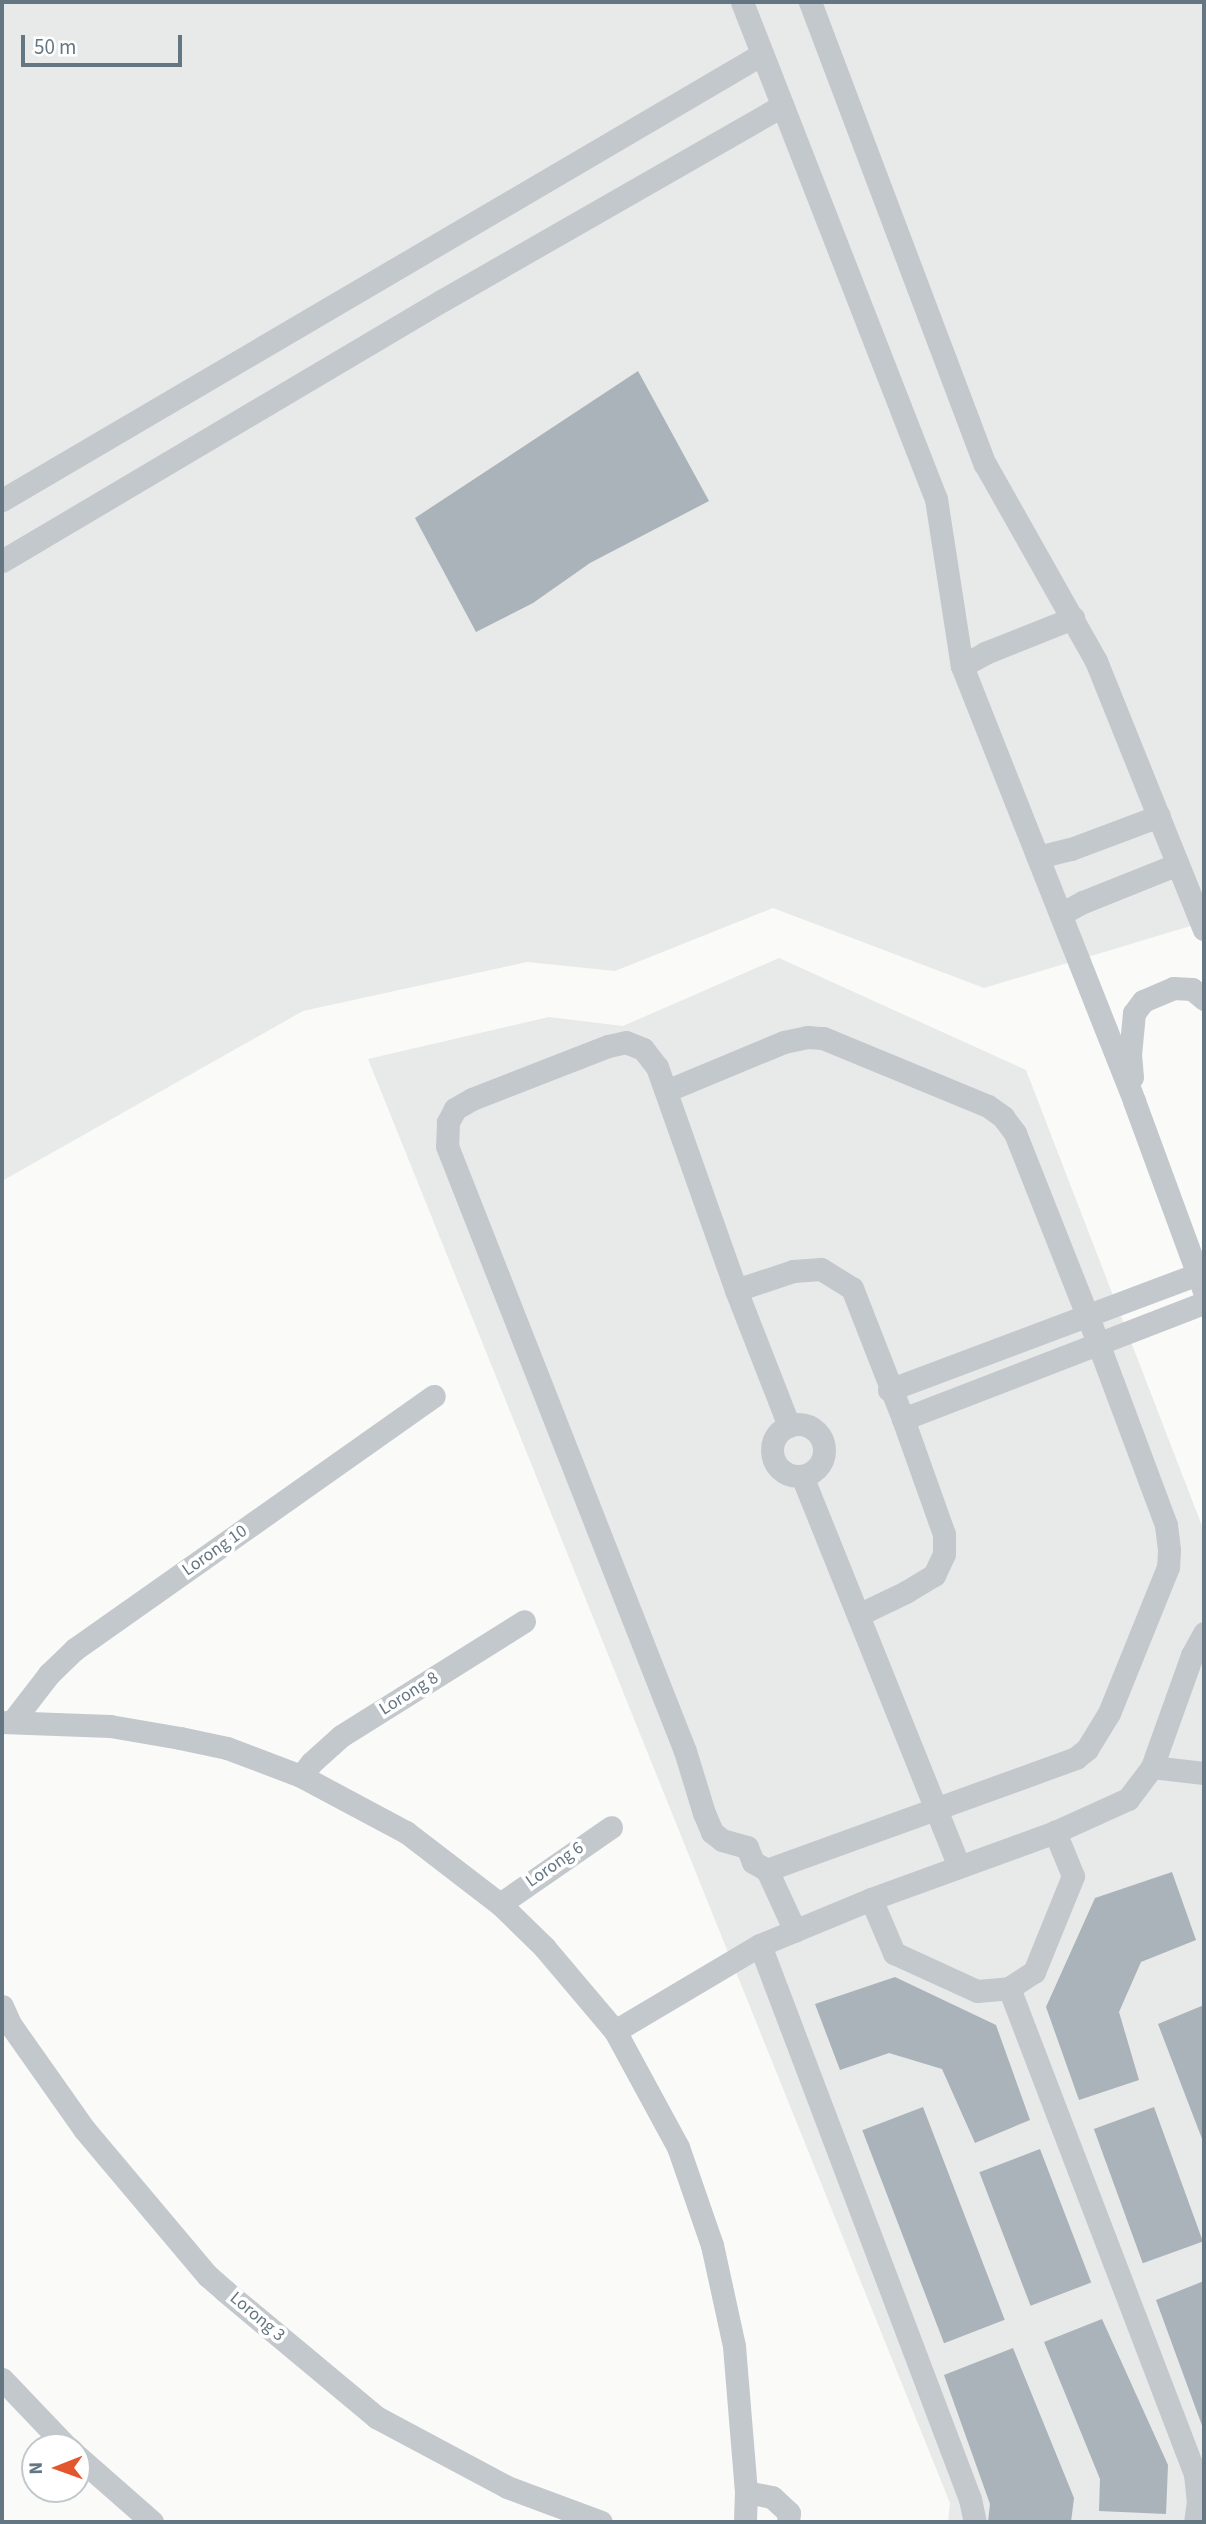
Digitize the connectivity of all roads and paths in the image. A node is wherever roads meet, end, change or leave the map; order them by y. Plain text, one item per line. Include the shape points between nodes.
1 (742, 2) edge
2 (810, 2) edge
3 (762, 54) junction
4 (782, 106) junction
5 (2, 500) edge
6 (2, 561) edge
7 (1073, 618) junction
8 (962, 666) junction
9 (1159, 816) junction
10 (1038, 857) junction
11 (1178, 864) junction
12 (1061, 914) junction
13 (1204, 929) edge
14 (1204, 999) edge
15 (666, 1091) junction
16 (1134, 1101) junction
17 (1201, 1283) edge
18 (736, 1290) junction
19 (1204, 1303) edge
20 (1087, 1318) junction
21 (1098, 1343) junction
22 (890, 1390) junction
23 (434, 1396) dead end
24 (903, 1419) junction
25 (789, 1426) junction
26 (802, 1476) junction
27 (858, 1615) junction
28 (524, 1621) dead end
29 (1204, 1633) edge
30 (7, 1722) edge
31 (1152, 1767) junction
32 (1204, 1773) edge
33 (301, 1776) junction
34 (933, 1807) junction
35 (611, 1827) dead end
36 (1055, 1832) junction
37 (959, 1867) junction
38 (766, 1870) junction
39 (871, 1899) junction
40 (500, 1904) junction
41 (795, 1931) junction
42 (760, 1945) junction
43 (1009, 1988) junction
44 (2, 2006) edge
45 (615, 2031) junction
46 (2, 2379) edge
47 (54, 2433) edge
48 (91, 2468) edge
49 (747, 2491) junction
50 (152, 2522) edge
51 (601, 2522) edge
52 (745, 2522) edge
53 (788, 2522) edge
54 (975, 2522) edge
55 (1195, 2522) edge

1 - 3 street
2 - 7 street via 985,464
3 - 4 street
3 - 5 street
4 - 6 street
4 - 8 street via 936,499
7 - 8 street
7 - 9 street via 1097,662
8 - 10 street
9 - 10 street
9 - 11 street
10 - 12 street
11 - 12 street
11 - 13 street
12 - 16 street
14 - 16 street via 1192,989 1173,988 1143,1001 1133,1013
15 - 18 street
15 - 20 street via 784,1042 807,1037 823,1038 988,1106 1015,1133
15 - 38 street via 657,1067 643,1049 626,1042 608,1046 472,1098 455,1109 448,1122 447,1146 685,1751 712,1832 747,1847 753,1862
16 - 17 street
17 - 20 street
18 - 22 street via 793,1271 821,1269 837,1278 852,1288
18 - 25 street
19 - 21 street
20 - 21 street
20 - 22 street
21 - 24 street
21 - 34 street via 1166,1525 1168,1567 1109,1713 1087,1749 1076,1758
22 - 24 street
23 - 30 street, Lorong 10 via 75,1649
24 - 27 street via 944,1534 944,1554 933,1575
25 - 26 street via 775,1438 773,1457 784,1472
25 - 26 street via 813,1429 823,1444 824,1456 818,1467
26 - 27 street
27 - 34 street
28 - 33 street, Lorong 8 via 341,1736
29 - 31 street
30 - 33 street via 110,1726 180,1738 227,1748
31 - 32 street
31 - 36 street via 1128,1799
33 - 40 street via 406,1832
34 - 37 street
34 - 38 street
35 - 40 street, Lorong 6
36 - 37 street
36 - 43 street via 1073,1876 1034,1972
37 - 39 street
38 - 41 street
39 - 41 street
39 - 43 street via 894,1954 977,1991
40 - 45 street via 544,1947
41 - 42 street
42 - 45 street
42 - 54 street
43 - 55 street via 1195,2474
44 - 51 street, Lorong 3 via 84,2129 225,2291 376,2417 507,2487
45 - 49 street via 678,2147 712,2245 734,2346
46 - 47 street
48 - 50 street
49 - 52 street
49 - 53 street via 772,2497 789,2513

